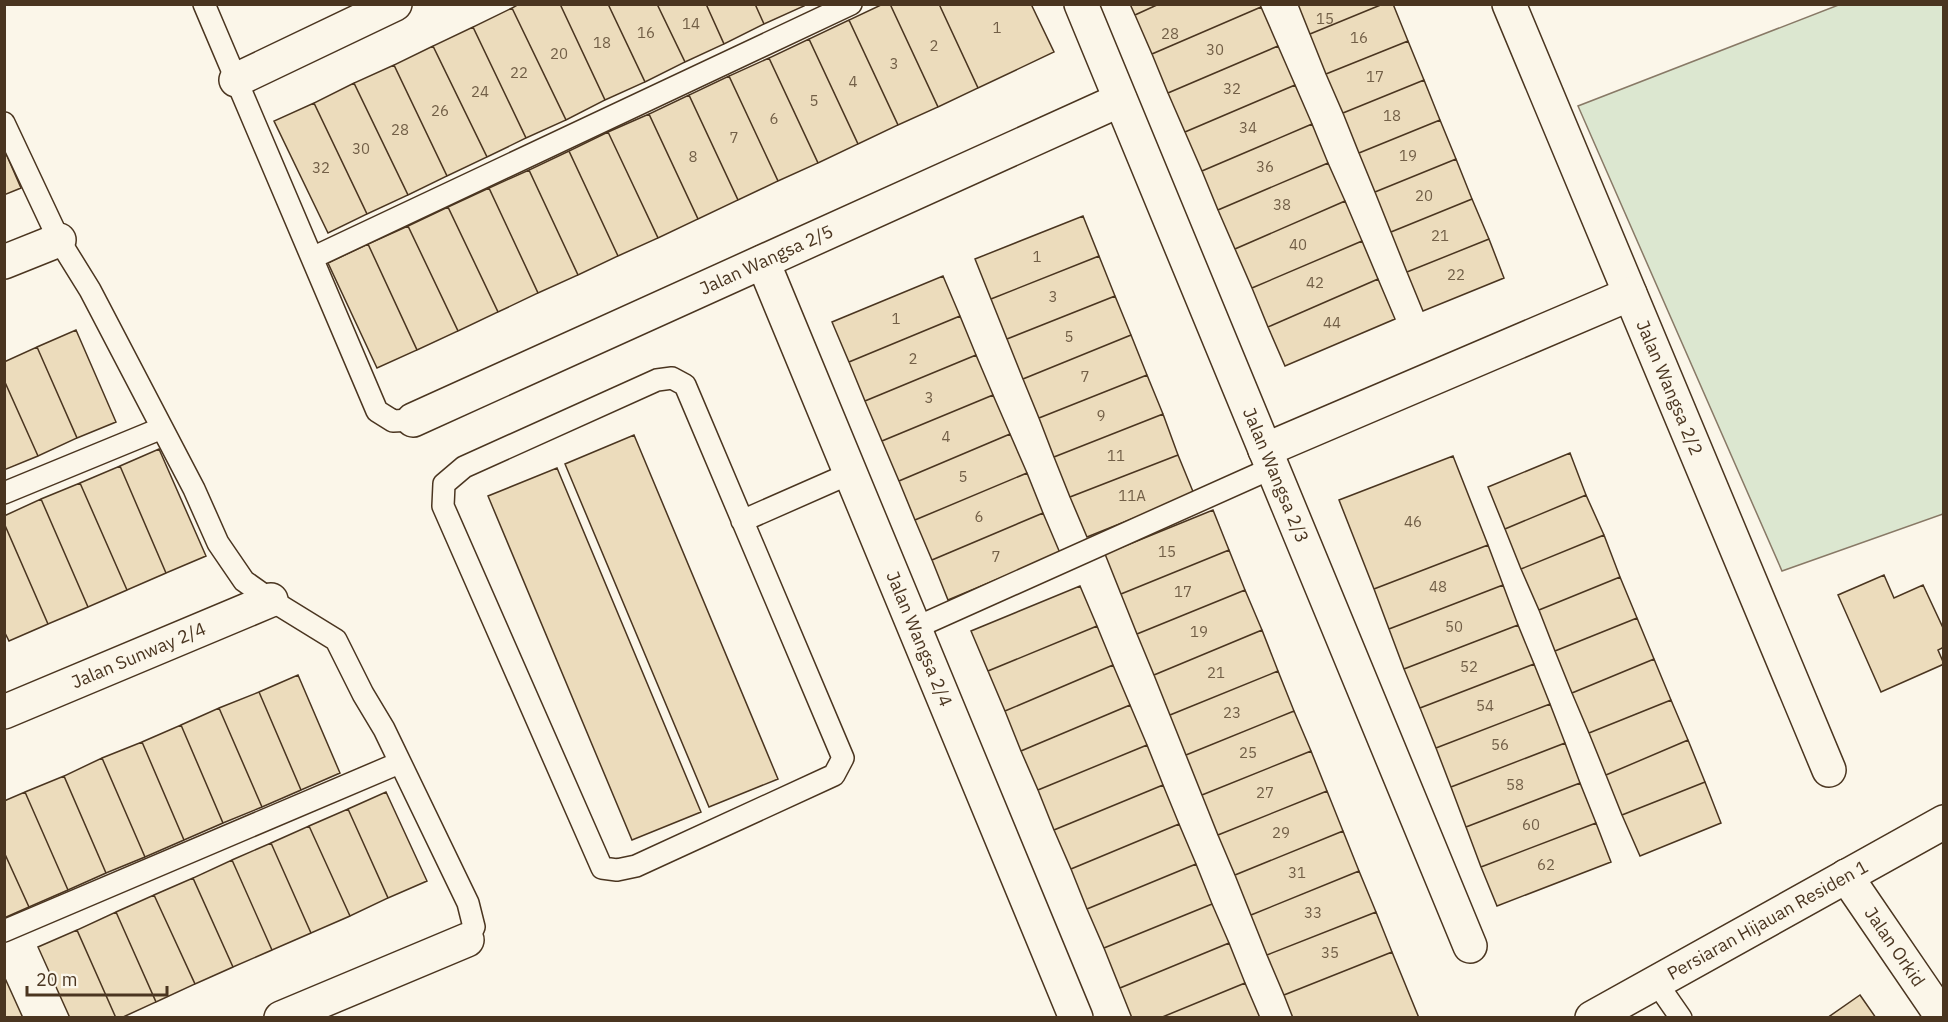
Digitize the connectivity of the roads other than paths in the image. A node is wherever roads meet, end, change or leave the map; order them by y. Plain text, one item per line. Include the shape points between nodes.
1 (204, 4) edge
2 (395, 4) edge
3 (852, 4) edge
4 (1081, 4) edge
5 (1509, 4) edge
6 (236, 80) junction
7 (1120, 100) junction
8 (4, 123) edge
9 (59, 240) junction
10 (312, 258) junction
11 (4, 262) edge
12 (763, 262) junction
13 (1630, 294) junction
14 (413, 420) joint
15 (162, 429) junction
16 (1269, 459) junction
17 (851, 473) junction
18 (4, 494) edge
19 (742, 521) junction
20 (271, 600) junction
21 (915, 628) junction
22 (4, 712) edge
23 (399, 763) junction
24 (1829, 770) dead end
25 (1944, 822) edge
26 (1846, 876) junction
27 (4, 931) edge
28 (467, 940) joint
29 (1470, 946) dead end
30 (1656, 982) junction
31 (281, 1017) edge
32 (1076, 1017) edge
33 (1592, 1017) edge
34 (1681, 1017) edge
35 (1943, 1017) edge

1 - 6 lane
2 - 6 street
3 - 10 lane
4 - 7 street, Jalan Wangsa 2/3
5 - 13 street, Jalan Wangsa 2/2
6 - 10 lane
7 - 12 street, Jalan Wangsa 2/5
7 - 16 street, Jalan Wangsa 2/3
8 - 9 lane
9 - 11 street
9 - 15 lane via 90,290
10 - 14 lane via 377,411 393,422
12 - 14 street, Jalan Wangsa 2/5
12 - 17 street, Jalan Wangsa 2/4
13 - 16 street
13 - 24 street, Jalan Wangsa 2/2
15 - 18 lane
15 - 20 lane via 218,543 244,581
16 - 21 lane
16 - 29 street, Jalan Wangsa 2/3
17 - 19 lane
17 - 21 street, Jalan Wangsa 2/4
19 - 19 lane via 843,758 834,775 636,866 602,868 443,506 444,484 464,467 657,380 672,378 685,384
20 - 22 street, Jalan Sunway 2/4
20 - 23 lane via 336,640
21 - 32 street, Jalan Wangsa 2/4
23 - 27 lane
23 - 28 lane via 468,903 474,927
25 - 26 street, Persiaran Hijauan Residen 1
26 - 30 street, Persiaran Hijauan Residen 1
26 - 35 street, Jalan Orkid
28 - 31 street
30 - 33 street, Persiaran Hijauan Residen 1
30 - 34 lane

